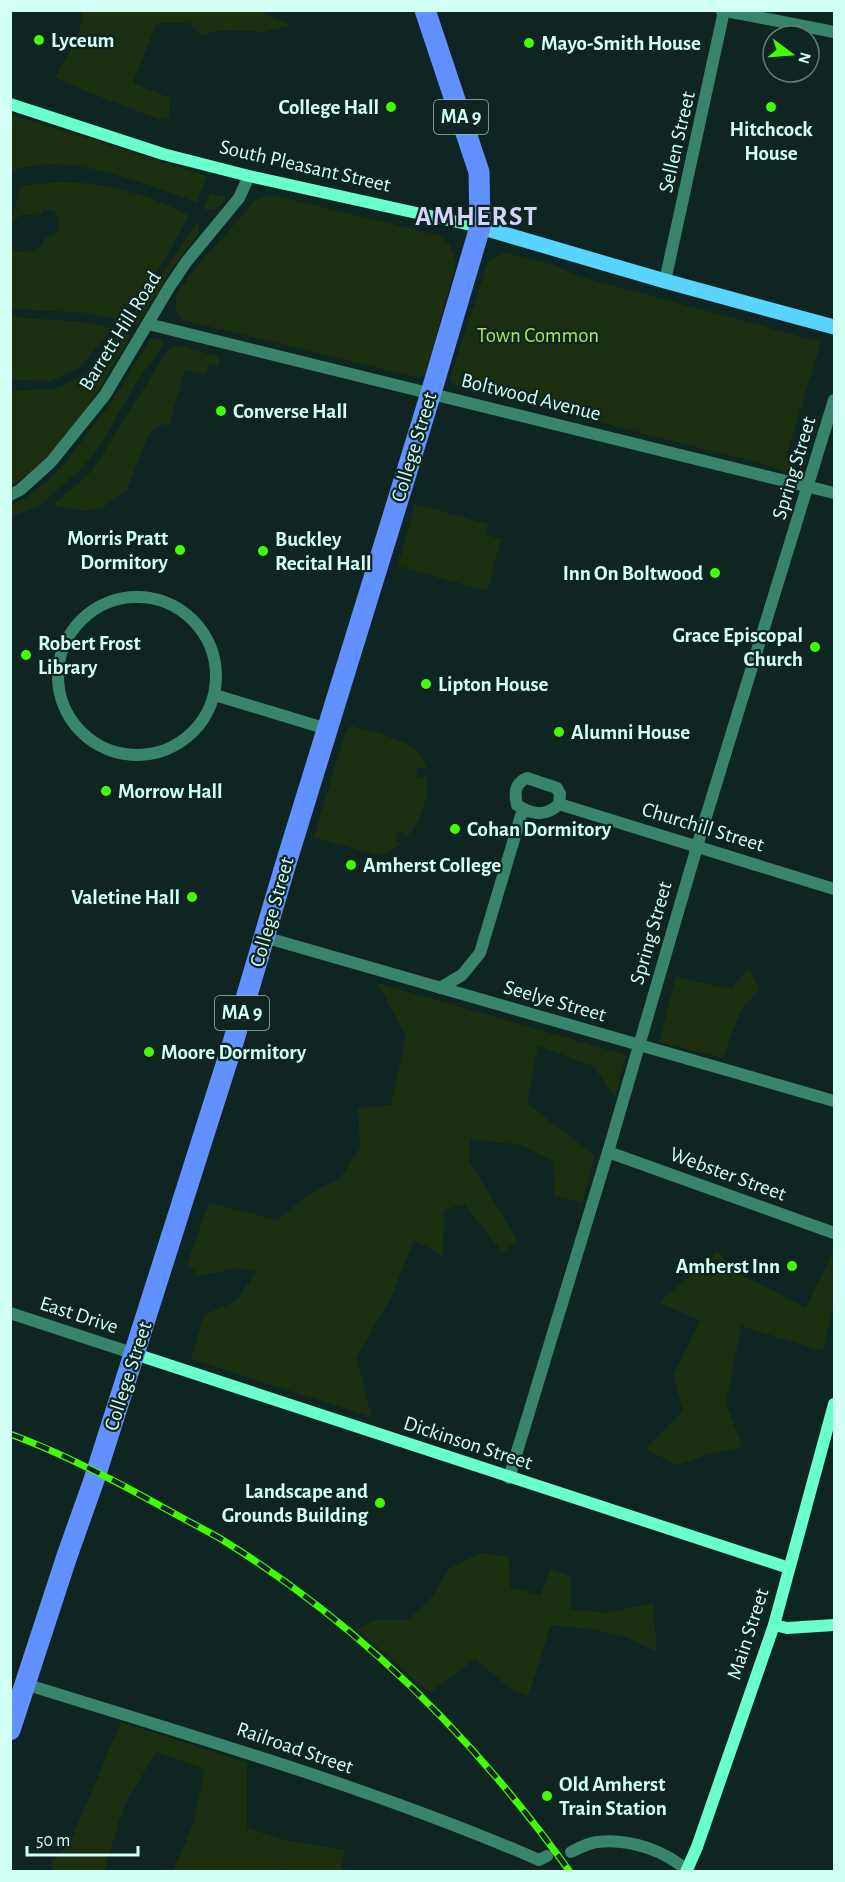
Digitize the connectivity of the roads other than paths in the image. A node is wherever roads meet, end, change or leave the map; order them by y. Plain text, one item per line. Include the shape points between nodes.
1 (425, 10) edge
2 (723, 11) edge
3 (834, 32) edge
4 (10, 104) edge
5 (249, 176) junction
6 (480, 227) junction
7 (665, 281) junction
8 (148, 324) junction
9 (834, 327) edge
10 (431, 393) junction
11 (834, 400) edge
12 (808, 487) junction
13 (834, 492) edge
14 (10, 495) edge
15 (214, 695) junction
16 (327, 729) junction
17 (559, 804) junction
18 (523, 809) junction
19 (698, 846) junction
20 (834, 889) edge
21 (264, 937) junction
22 (440, 988) junction
23 (639, 1046) junction
24 (834, 1101) edge
25 (608, 1152) junction
26 (834, 1233) edge
27 (10, 1313) edge
28 (135, 1354) junction
29 (834, 1404) edge
30 (509, 1478) junction
31 (789, 1568) junction
32 (774, 1625) junction
33 (834, 1625) edge
34 (25, 1684) junction
35 (10, 1730) edge
36 (571, 1852) dead end
37 (547, 1856) dead end
38 (687, 1871) edge

1 - 6 highway, MA 9 via 479,172
2 - 3 street
2 - 7 street, Sellen Street
4 - 5 main road, South Pleasant Street via 164,154
5 - 6 main road, South Pleasant Street
5 - 8 street, Barrett Hill Road via 238,198 187,261
6 - 7 main road, South Pleasant Street
6 - 10 highway, College Street / MA 9
7 - 9 main road, South Pleasant Street
8 - 10 street, Boltwood Avenue
8 - 14 street, Barrett Hill Road via 105,395 51,462
10 - 12 street, Boltwood Avenue
10 - 16 highway, College Street / MA 9
11 - 12 street, Spring Street
12 - 13 street, Boltwood Avenue
12 - 19 street, Spring Street
15 - 15 street via 217,672 202,630 186,613 166,602 144,597 100,605 68,637 60,658 57,681 72,723 88,740 108,751 130,756 153,755 174,747 192,734 206,716
15 - 16 street
16 - 21 highway, College Street / MA 9
17 - 18 street via 545,813
17 - 18 street via 557,788 527,778 516,788 517,805
17 - 19 street, Churchill Street
18 - 22 street via 480,953 462,975
19 - 20 street, Churchill Street
19 - 23 street, Spring Street
21 - 22 street, Seelye Street
21 - 28 highway, College Street / MA 9
22 - 23 street, Seelye Street
23 - 24 street, Seelye Street
23 - 25 street, Spring Street
25 - 26 street, Webster Street
25 - 30 street, Spring Street
27 - 28 street, East Drive
28 - 30 main road, Dickinson Street
28 - 34 highway, College Street / MA 9
29 - 31 main road, Main Street
30 - 31 main road, Dickinson Street
31 - 32 main road, Main Street
32 - 33 main road
32 - 38 main road, Main Street
34 - 35 highway, College Street / MA 9
34 - 37 street, Railroad Street via 337,1783 475,1832 539,1860
36 - 38 street via 598,1842 620,1843 665,1854

